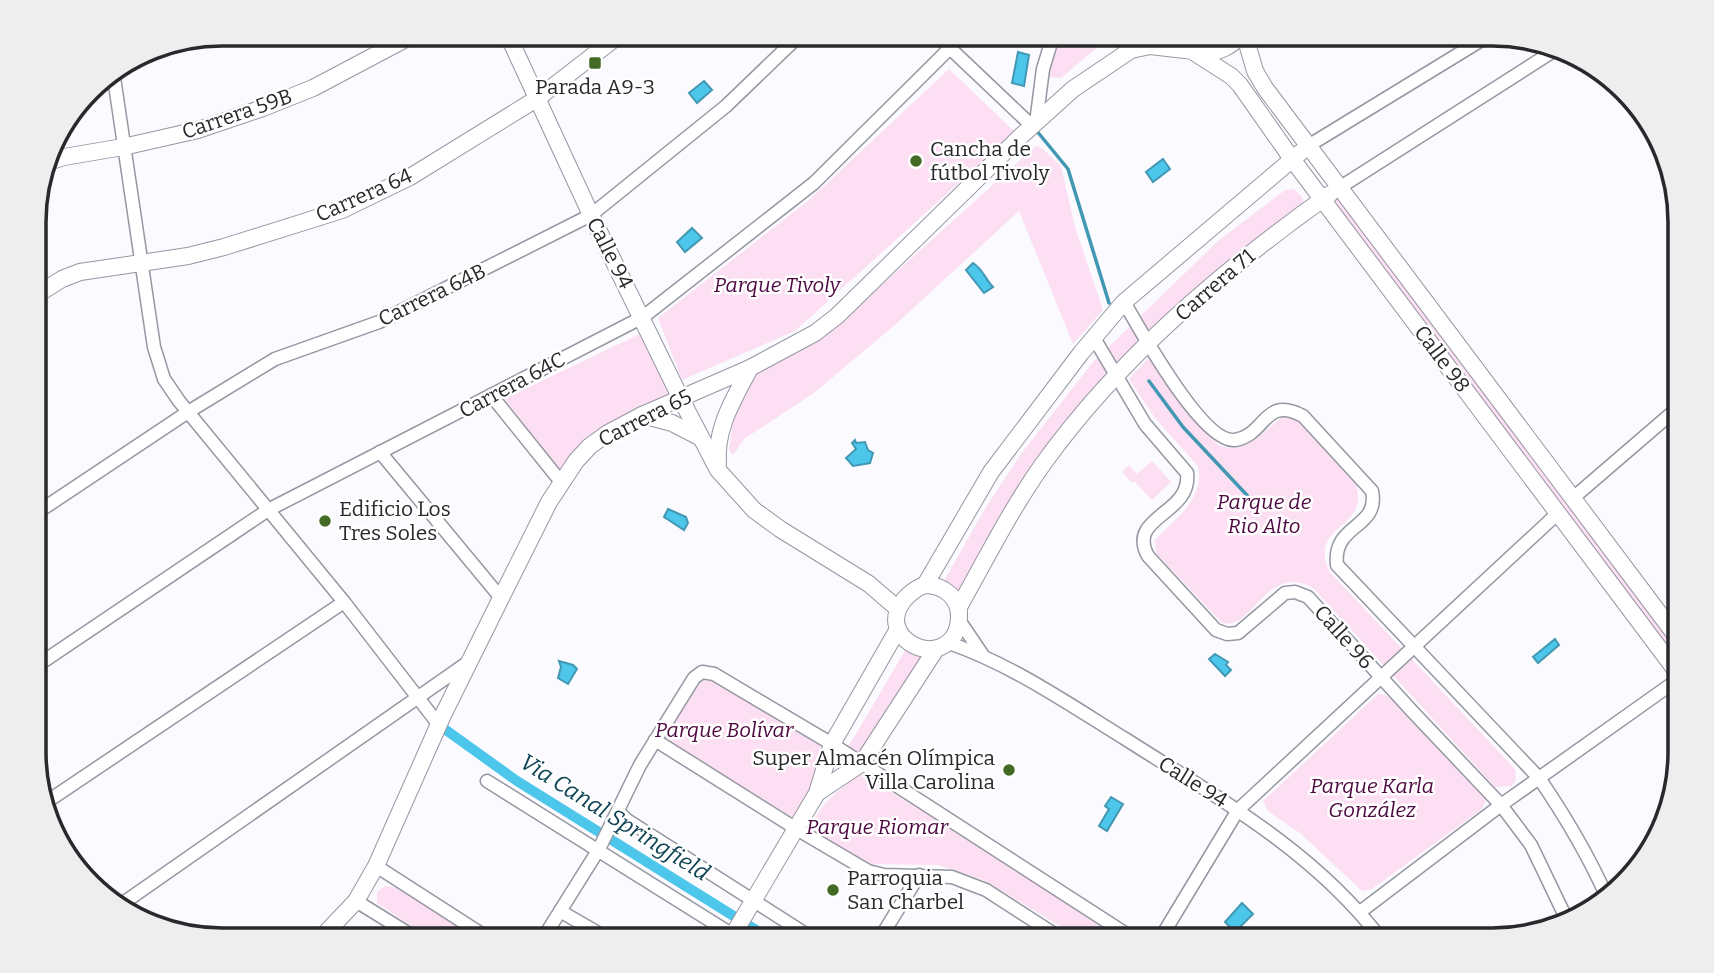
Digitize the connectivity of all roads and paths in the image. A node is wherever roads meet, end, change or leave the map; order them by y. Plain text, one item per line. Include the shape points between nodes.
1 (392, 46) edge
2 (514, 46) edge
3 (605, 46) edge
4 (788, 46) edge
5 (1050, 46) edge
6 (1179, 46) edge
7 (1228, 46) edge
8 (1247, 46) edge
9 (1472, 46) edge
10 (949, 48) joint
11 (1190, 51) junction
12 (1547, 55) edge
13 (114, 82) edge
14 (538, 98) junction
15 (1034, 124) junction
16 (1308, 146) junction
17 (123, 147) junction
18 (57, 159) edge
19 (1292, 159) junction
20 (1339, 188) junction
21 (1323, 199) junction
22 (591, 215) junction
23 (139, 263) junction
24 (46, 283) edge
25 (1124, 302) junction
26 (643, 317) junction
27 (1094, 338) junction
28 (1148, 344) junction
29 (750, 368) junction
30 (1116, 374) junction
31 (711, 385) junction
32 (491, 395) junction
33 (681, 398) junction
34 (731, 405) junction
35 (188, 412) junction
36 (642, 415) junction
37 (1668, 415) edge
38 (701, 438) junction
39 (380, 452) junction
40 (718, 470) junction
41 (561, 482) junction
42 (1573, 498) junction
43 (46, 507) edge
44 (268, 510) junction
45 (1557, 514) junction
46 (869, 584) junction
47 (918, 588) junction
48 (500, 598) junction
49 (344, 602) junction
50 (898, 609) junction
51 (959, 614) junction
52 (1668, 625) edge
53 (898, 629) junction
54 (943, 646) junction
55 (1414, 646) junction
56 (982, 654) junction
57 (46, 660) edge
58 (470, 661) junction
59 (1668, 661) edge
60 (1380, 677) junction
61 (1668, 686) edge
62 (417, 697) junction
63 (439, 725) junction
64 (655, 740) junction
65 (832, 744) junction
66 (862, 763) junction
67 (1539, 778) junction
68 (487, 781) dead end
69 (817, 793) junction
70 (52, 798) edge
71 (1502, 805) junction
72 (1238, 810) junction
73 (618, 811) junction
74 (794, 828) junction
75 (602, 845) junction
76 (376, 866) junction
77 (919, 876) junction
78 (1603, 888) edge
79 (128, 900) edge
80 (356, 901) junction
81 (751, 905) junction
82 (561, 911) junction
83 (1360, 912) junction
84 (1563, 912) edge
85 (887, 927) edge
86 (1043, 927) edge
87 (1116, 927) edge
88 (1167, 927) edge
89 (1372, 927) edge
90 (330, 928) edge
91 (399, 928) edge
92 (472, 928) edge
93 (550, 928) edge
94 (589, 928) edge
95 (725, 928) edge
96 (740, 928) edge
97 (792, 928) edge

1 - 17 street, Carrera 59B via 313,88 263,108 198,130
2 - 14 street, Calle 94
3 - 14 street, Carrera 64
4 - 22 street, Carrera 64B via 726,106
5 - 15 street
6 - 11 street, Calle 98
7 - 11 street via 1206,53
8 - 16 street, Calle 98 via 1255,71
9 - 16 street
10 - 15 street
10 - 26 street, Carrera 64C via 814,183
11 - 15 street, Carrera 65 via 1150,46 1131,50 1073,89
11 - 19 street, Calle 98 via 1240,85
12 - 20 street, Carrera 71
13 - 17 street
14 - 22 street, Calle 94
14 - 23 street, Carrera 64 via 410,177 342,210 224,247
15 - 29 street, Carrera 65 via 837,316
16 - 19 street
16 - 20 street, Calle 98
17 - 18 street, Carrera 59B
17 - 23 street
19 - 21 street, Calle 98
19 - 25 street
20 - 21 street, Carrera 71
20 - 42 street, Calle 98
21 - 28 street, Carrera 71 via 1252,252
21 - 45 street, Calle 98
22 - 26 street, Calle 94
22 - 35 street, Carrera 64B via 379,322 275,359
23 - 24 street, Carrera 64 via 80,272
23 - 35 street via 164,379
25 - 27 street
25 - 28 street, Calle 96
26 - 32 street, Carrera 64C
26 - 33 street, Calle 94
27 - 30 street, Calle 96
27 - 47 street via 992,471
28 - 30 street, Carrera 71
28 - 55 street, Calle 96 via 1178,391 1221,438 1244,437 1276,410 1290,408 1303,415 1372,491 1370,513 1339,542 1337,565
29 - 31 street, Carrera 65
29 - 34 street
30 - 51 street, Carrera 71 via 1021,497
30 - 60 street, Calle 96 via 1145,424 1187,473 1185,494 1144,532 1141,545 1148,556 1216,630 1227,634 1238,633 1285,593 1308,597
31 - 33 street, Carrera 65
31 - 34 street
32 - 39 street, Carrera 64C
32 - 41 street
33 - 36 street, Carrera 65
33 - 38 street, Calle 94
34 - 40 street via 718,438
35 - 43 street, Carrera 64B
35 - 44 street
36 - 38 street
36 - 41 street, Carrera 65 via 590,446
37 - 42 street
38 - 40 street, Calle 94
39 - 44 street, Carrera 64C
39 - 48 street
40 - 46 street, Calle 94 via 754,510
41 - 48 street, Carrera 65
42 - 52 street, Calle 98
44 - 49 street
44 - 57 street, Carrera 64C
45 - 55 street
45 - 59 street, Calle 98
46 - 47 street, Calle 94
46 - 50 street, Calle 94
47 - 50 street via 905,596
47 - 51 street via 932,585 950,594
48 - 58 street, Carrera 65
49 - 62 street
49 - 70 street
50 - 53 street
51 - 54 street
51 - 56 street, Calle 94
53 - 54 street via 915,645
53 - 65 street
54 - 56 street, Calle 94
54 - 66 street
55 - 60 street
55 - 67 street, Calle 96
56 - 72 street, Calle 94
58 - 62 street
58 - 63 street, Carrera 65
60 - 71 street, Calle 96
60 - 72 street
61 - 67 street
62 - 63 street
62 - 79 street
63 - 76 street, Carrera 65
64 - 65 street via 702,672 714,674
64 - 73 street
64 - 74 street
65 - 66 street
65 - 69 street
66 - 69 street
66 - 87 street
67 - 71 street
67 - 78 street, Calle 96
68 - 75 street
69 - 74 street
71 - 83 street
71 - 84 street, Calle 96 via 1531,845
72 - 83 street, Calle 94 via 1302,858
72 - 88 street
73 - 75 street
73 - 81 street
74 - 77 street via 868,871
74 - 81 street
75 - 82 street
75 - 95 street
76 - 80 street, Carrera 65
76 - 92 street
77 - 85 street
77 - 86 street via 952,877 986,890
80 - 90 street, Carrera 65
80 - 91 street
81 - 96 street
81 - 97 street
82 - 93 street
82 - 94 street
83 - 89 street, Calle 94

